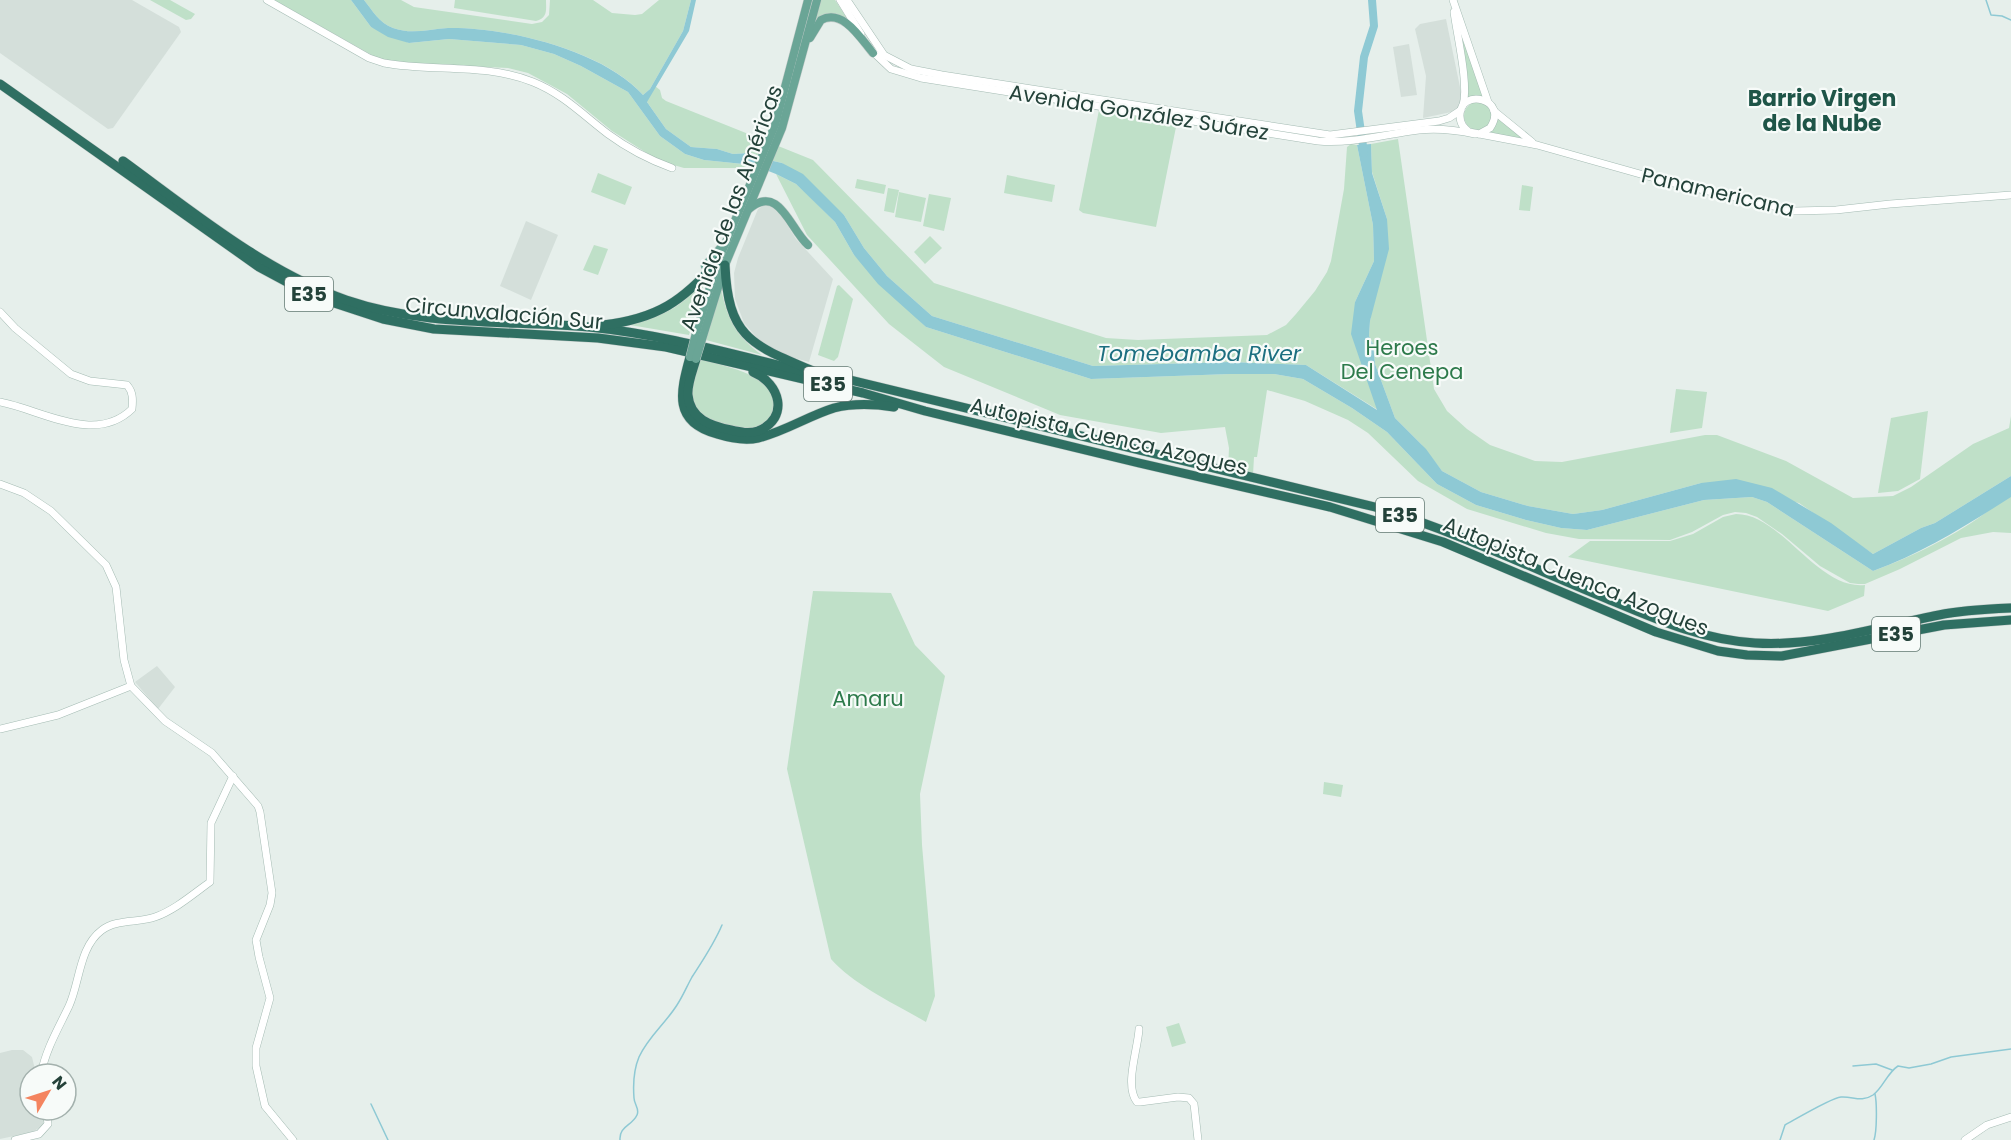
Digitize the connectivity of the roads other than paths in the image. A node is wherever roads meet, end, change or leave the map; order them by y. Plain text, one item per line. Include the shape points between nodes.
1 (267, 0) edge
2 (808, 0) edge
3 (817, 0) edge
4 (840, 0) edge
5 (847, 0) edge
6 (1453, 0) edge
7 (1458, 20) junction
8 (805, 47) junction
9 (873, 53) junction
10 (0, 84) edge
11 (1488, 102) junction
12 (1462, 107) junction
13 (1494, 111) junction
14 (778, 127) junction
15 (1374, 133) junction
16 (1477, 134) junction
17 (1350, 137) junction
18 (1537, 145) junction
19 (123, 161) dead end
20 (672, 168) dead end
21 (2011, 195) edge
22 (748, 210) junction
23 (725, 244) junction
24 (808, 245) dead end
25 (721, 263) junction
26 (705, 266) dead end
27 (0, 312) edge
28 (580, 324) junction
29 (693, 358) junction
30 (731, 363) junction
31 (813, 371) junction
32 (783, 375) joint
33 (0, 402) edge
34 (925, 411) junction
35 (0, 484) edge
36 (2011, 608) edge
37 (2011, 620) edge
38 (131, 686) junction
39 (0, 729) edge
40 (232, 776) junction
41 (1139, 1029) dead end
42 (44, 1062) edge
43 (2011, 1117) edge
44 (48, 1122) edge
45 (15, 1140) edge
46 (293, 1140) edge
47 (1198, 1140) edge
48 (1965, 1140) edge

1 - 20 main road via 384,63 499,73 531,81 569,102 614,138
2 - 14 main road, Avenida de las Américas
3 - 8 main road, Avenida de las Américas
4 - 9 main road, Avenida González Suárez
5 - 17 main road, Avenida González Suárez via 884,55 911,69
6 - 7 main road
7 - 11 main road
7 - 12 main road
8 - 9 main road via 821,20 834,17 844,21
8 - 14 main road, Avenida de las Américas
9 - 17 main road, Avenida González Suárez via 891,69 921,78 1318,141
10 - 30 highway, Circunvalación Sur / E35 via 249,261 313,296 418,327 598,338 666,347
11 - 12 main road via 1477,98
11 - 13 main road
12 - 15 main road, Avenida González Suárez via 1439,121
12 - 16 main road via 1462,125
13 - 16 main road via 1493,123
13 - 18 main road, Panamericana
14 - 22 main road, Avenida de las Américas via 762,181
14 - 23 main road, Avenida de las Américas
15 - 16 main road, Avenida González Suárez via 1431,129
15 - 17 main road, Avenida González Suárez
16 - 18 main road, Panamericana
18 - 21 main road, Panamericana via 1665,181 1795,211
19 - 28 highway, Circunvalación Sur / E35 via 259,257 304,283 344,299 436,320
22 - 24 main road via 759,201 771,201
22 - 25 main road, Avenida de las Américas
23 - 25 main road, Avenida de las Américas
23 - 26 main road
25 - 28 highway via 667,307 622,323
25 - 29 main road, Avenida de las Américas, bridge
25 - 31 highway via 730,306 744,333 756,345
27 - 33 main road via 71,374 90,381 127,385 133,403 126,414 96,426 79,425
28 - 31 highway, Circunvalación Sur / E35
29 - 30 highway via 688,391 696,414 711,425 757,431 773,417 777,393 761,376
29 - 34 highway via 682,390 685,410 696,425 725,437 761,438 834,408 852,405
30 - 32 highway, Circunvalación Sur / E35
31 - 36 highway, Autopista Cuenca Azogues / E35 via 1375,507 1455,534 1669,624 1718,639 1806,642 1946,614
32 - 34 highway, Autopista Cuenca Azogues / E35
34 - 37 highway, Autopista Cuenca Azogues / E35 via 1391,524 1473,554 1656,632 1718,651 1782,656 1923,628
35 - 38 main road via 24,493 51,511 106,565 116,587 124,660
38 - 39 main road via 58,715
38 - 40 main road via 165,721 212,753
40 - 42 main road via 211,824 210,882 155,917 108,926 95,936 81,961 70,1004
40 - 46 main road via 258,806 272,893 256,940 270,998 256,1047 257,1077 264,1106
41 - 47 main road via 1133,1096 1137,1102 1189,1098 1194,1104
43 - 48 main road via 1987,1125
44 - 45 main road via 43,1132

